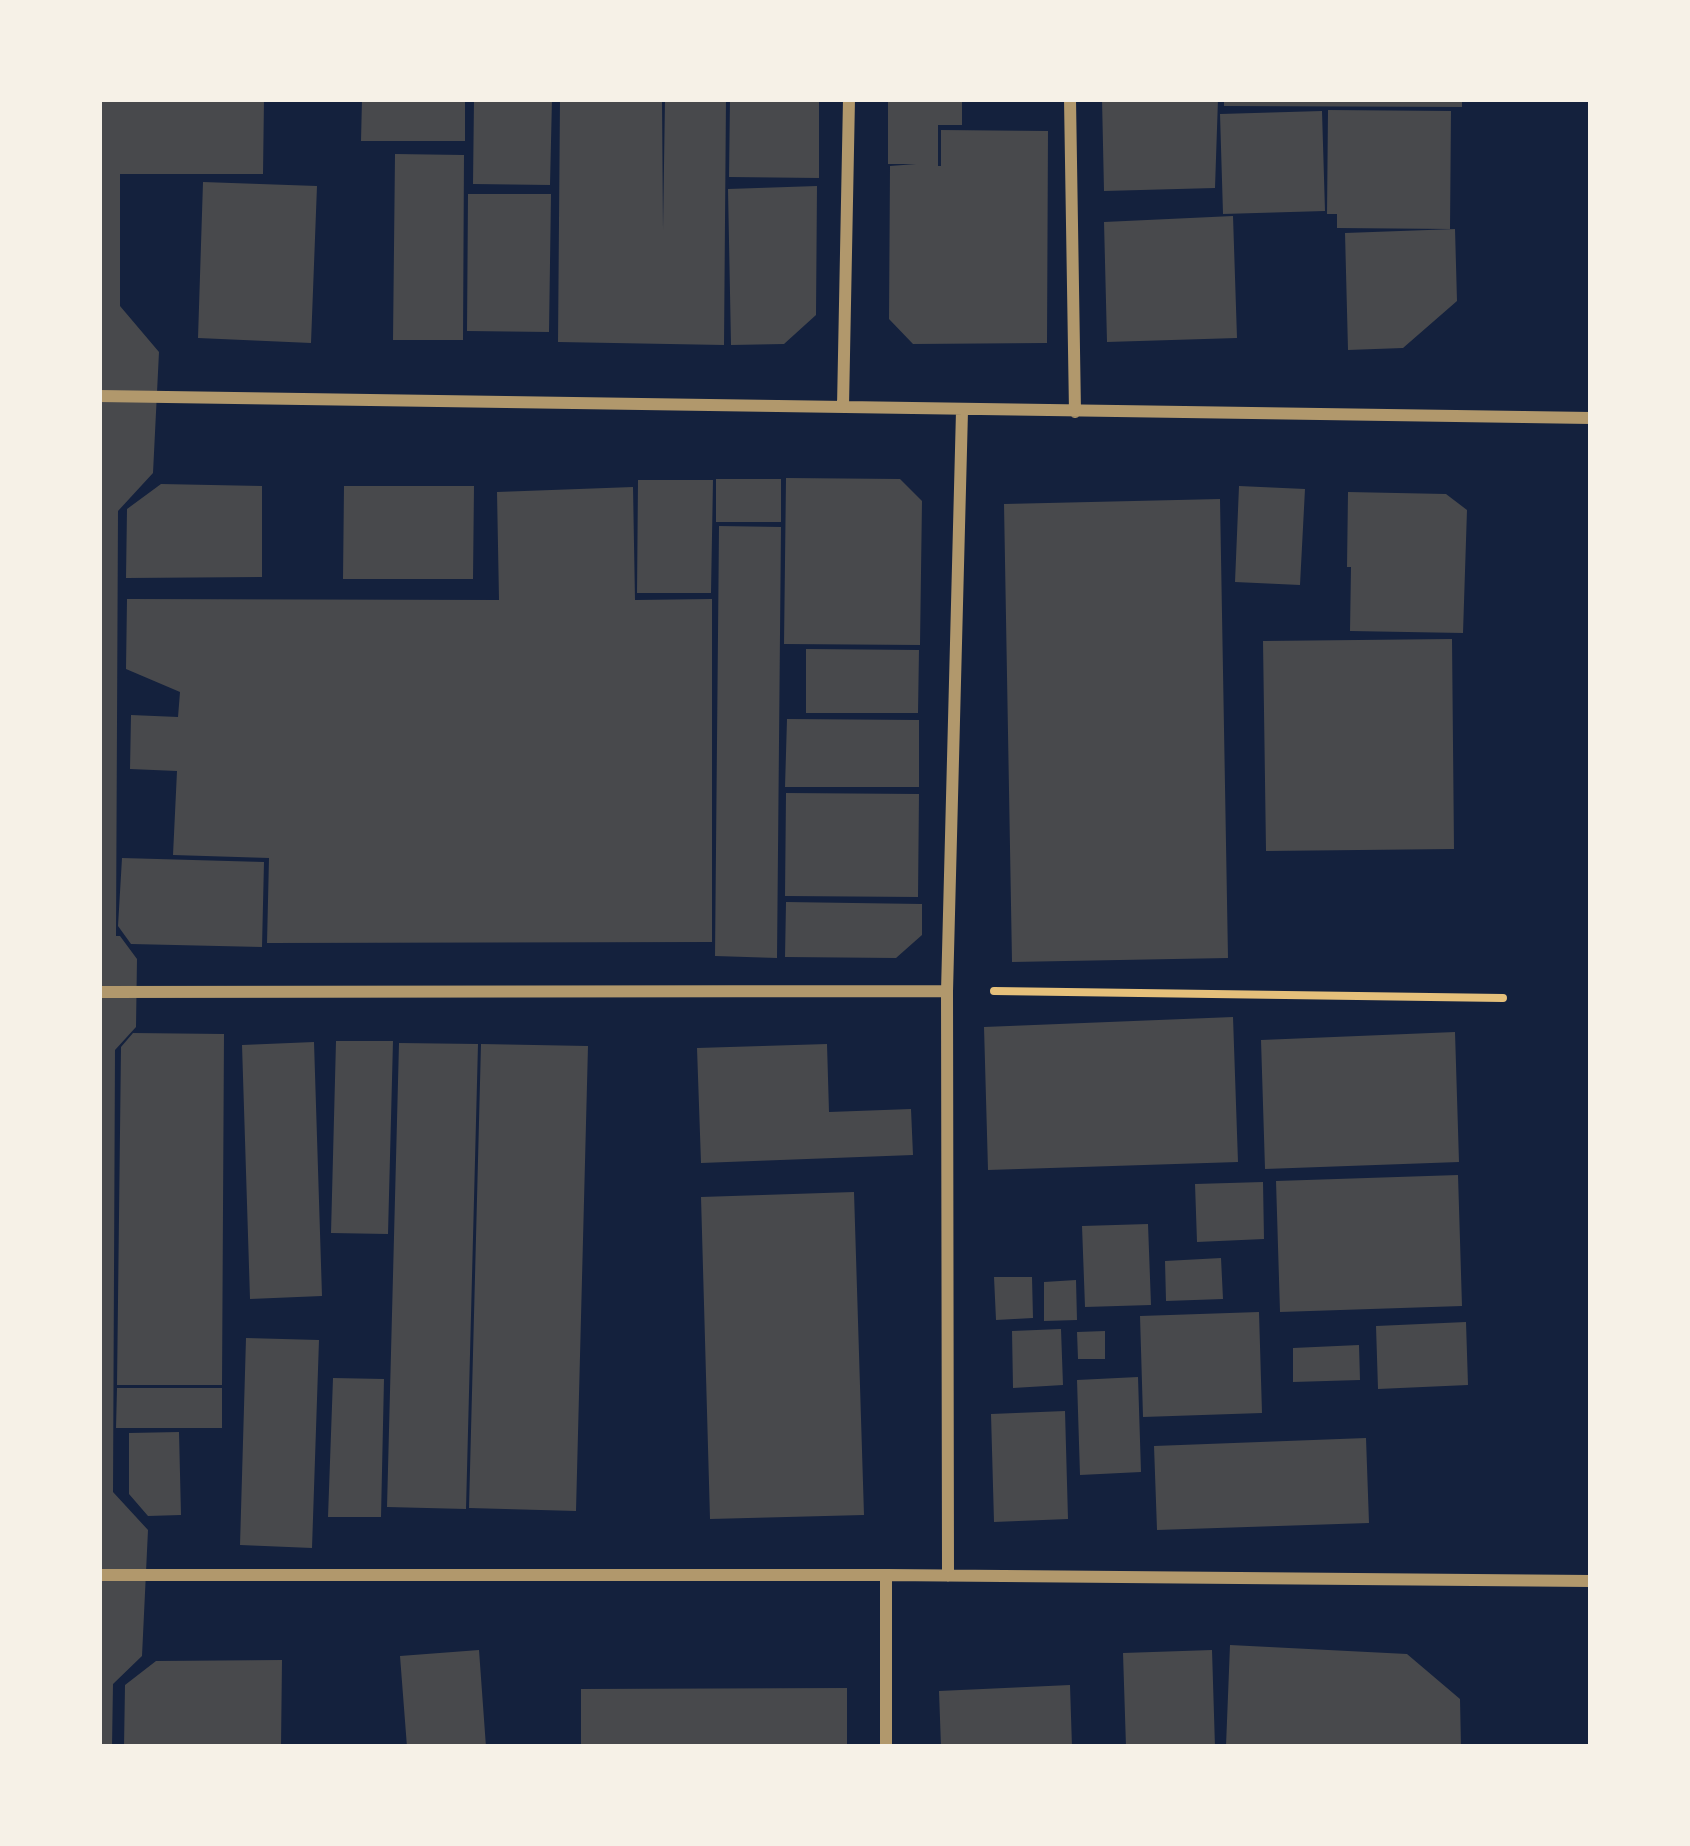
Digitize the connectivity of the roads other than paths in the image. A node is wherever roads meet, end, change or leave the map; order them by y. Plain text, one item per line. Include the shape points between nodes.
1 (849, 99) edge
2 (1070, 99) edge
3 (99, 396) edge
4 (844, 406) junction
5 (962, 411) junction
6 (1075, 412) junction
7 (1591, 418) edge
8 (947, 991) junction
9 (99, 992) edge
10 (99, 1575) edge
11 (886, 1575) junction
12 (948, 1576) junction
13 (1591, 1581) edge
14 (886, 1747) edge

1 - 4 street
2 - 6 street
3 - 4 street
4 - 5 street
5 - 6 street
5 - 8 street
6 - 7 street
8 - 9 street
8 - 12 street
10 - 11 street
11 - 12 street
11 - 14 street
12 - 13 street

